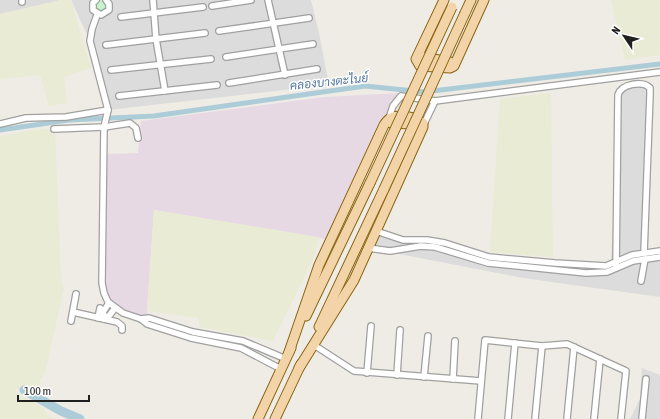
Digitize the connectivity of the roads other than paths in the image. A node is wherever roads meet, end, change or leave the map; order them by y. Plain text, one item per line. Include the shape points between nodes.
1 (107, 0) edge
2 (153, 0) edge
3 (251, 0) edge
4 (268, 0) edge
5 (444, 0) edge
6 (471, 0) edge
7 (484, 0) edge
8 (93, 1) edge
9 (453, 3) edge
10 (212, 6) dead end
11 (203, 7) dead end
12 (153, 13) junction
13 (97, 15) junction
14 (120, 17) dead end
15 (308, 18) dead end
16 (273, 24) junction
17 (219, 31) dead end
18 (205, 33) dead end
19 (156, 39) junction
20 (313, 44) dead end
21 (106, 45) dead end
22 (279, 49) junction
23 (226, 57) dead end
24 (211, 59) dead end
25 (161, 64) junction
26 (318, 69) dead end
27 (111, 70) dead end
28 (660, 72) edge
29 (285, 74) junction
30 (229, 83) dead end
31 (217, 85) dead end
32 (166, 91) junction
33 (119, 96) dead end
34 (435, 100) junction
35 (107, 112) junction
36 (387, 122) junction
37 (0, 124) edge
38 (105, 125) junction
39 (423, 127) junction
40 (54, 129) dead end
41 (419, 136) junction
42 (138, 138) dead end
43 (376, 231) junction
44 (403, 240) junction
45 (368, 248) junction
46 (402, 248) junction
47 (326, 250) junction
48 (660, 251) edge
49 (336, 255) junction
50 (473, 256) junction
51 (644, 256) junction
52 (660, 257) edge
53 (617, 261) junction
54 (555, 263) junction
55 (616, 268) junction
56 (346, 270) junction
57 (554, 270) junction
58 (356, 276) junction
59 (641, 282) dead end
60 (76, 294) dead end
61 (109, 303) junction
62 (100, 308) dead end
63 (115, 308) junction
64 (73, 312) junction
65 (102, 318) junction
66 (71, 321) dead end
67 (371, 326) dead end
68 (122, 330) dead end
69 (400, 330) dead end
70 (192, 335) junction
71 (428, 336) dead end
72 (243, 341) junction
73 (455, 341) dead end
74 (515, 343) junction
75 (314, 345) junction
76 (542, 346) junction
77 (574, 347) junction
78 (241, 348) junction
79 (287, 356) junction
80 (600, 359) junction
81 (299, 368) junction
82 (281, 369) junction
83 (368, 372) junction
84 (397, 375) junction
85 (424, 377) junction
86 (453, 379) junction
87 (646, 379) dead end
88 (481, 381) junction
89 (258, 419) edge
90 (275, 419) edge
91 (478, 419) edge
92 (508, 419) edge
93 (535, 419) edge
94 (567, 419) edge
95 (594, 419) edge
96 (621, 419) edge
97 (642, 419) edge

1 - 13 street via 109,10 104,15
2 - 12 street
3 - 10 street
4 - 16 street
5 - 7 main road via 421,48 421,55 424,58 451,62 458,57
6 - 56 main road, bridge
8 - 13 street via 93,10
9 - 49 main road, bridge
11 - 12 street
12 - 14 street
12 - 19 street
13 - 35 street via 90,41
15 - 16 street
16 - 17 street
16 - 22 street
18 - 19 street
19 - 21 street
19 - 25 street
20 - 22 street
22 - 23 street
22 - 29 street
24 - 25 street
25 - 27 street
25 - 32 street
26 - 29 street
28 - 34 street
29 - 30 street
31 - 32 street
32 - 33 street
34 - 36 street via 401,96 393,106
34 - 39 street
35 - 37 street via 26,118
35 - 38 street
36 - 39 main road via 393,117 414,118 421,121
36 - 41 main road via 418,127
36 - 47 main road
38 - 40 street
38 - 42 street via 132,124 136,128
38 - 61 street via 102,283
39 - 41 main road
41 - 43 main road
43 - 44 street
43 - 45 main road
44 - 46 street
44 - 50 street via 427,240
45 - 46 street via 390,251
45 - 58 main road
46 - 50 street via 435,247
47 - 49 main road via 323,259 325,263 329,263
47 - 79 main road
48 - 51 street
49 - 79 main road
50 - 54 street
50 - 57 street via 488,263
51 - 52 street
51 - 53 street
51 - 53 street via 650,88 644,84 622,88 618,95
51 - 55 street
51 - 59 street
53 - 54 street via 602,266
53 - 55 street
54 - 57 street
55 - 57 street via 607,272 591,273
56 - 58 main road via 348,278
56 - 81 main road
58 - 75 main road
60 - 64 street
61 - 63 street
61 - 65 street
62 - 65 street
63 - 65 street via 109,316
63 - 70 street
64 - 65 street
64 - 66 street
65 - 68 street via 117,322 122,326
67 - 83 street
69 - 84 street
70 - 72 street
70 - 78 street
71 - 85 street
72 - 78 street
72 - 79 street
73 - 86 street
74 - 76 street
74 - 88 street via 485,340
74 - 92 street
75 - 81 main road
75 - 83 street via 354,372
76 - 77 street via 567,344
76 - 93 street
77 - 80 street
77 - 94 street
78 - 82 street
79 - 82 main road
80 - 95 street
80 - 96 street via 626,371
81 - 90 main road
82 - 89 main road
83 - 84 street
84 - 85 street
85 - 86 street
86 - 88 street
87 - 97 street
88 - 91 street

